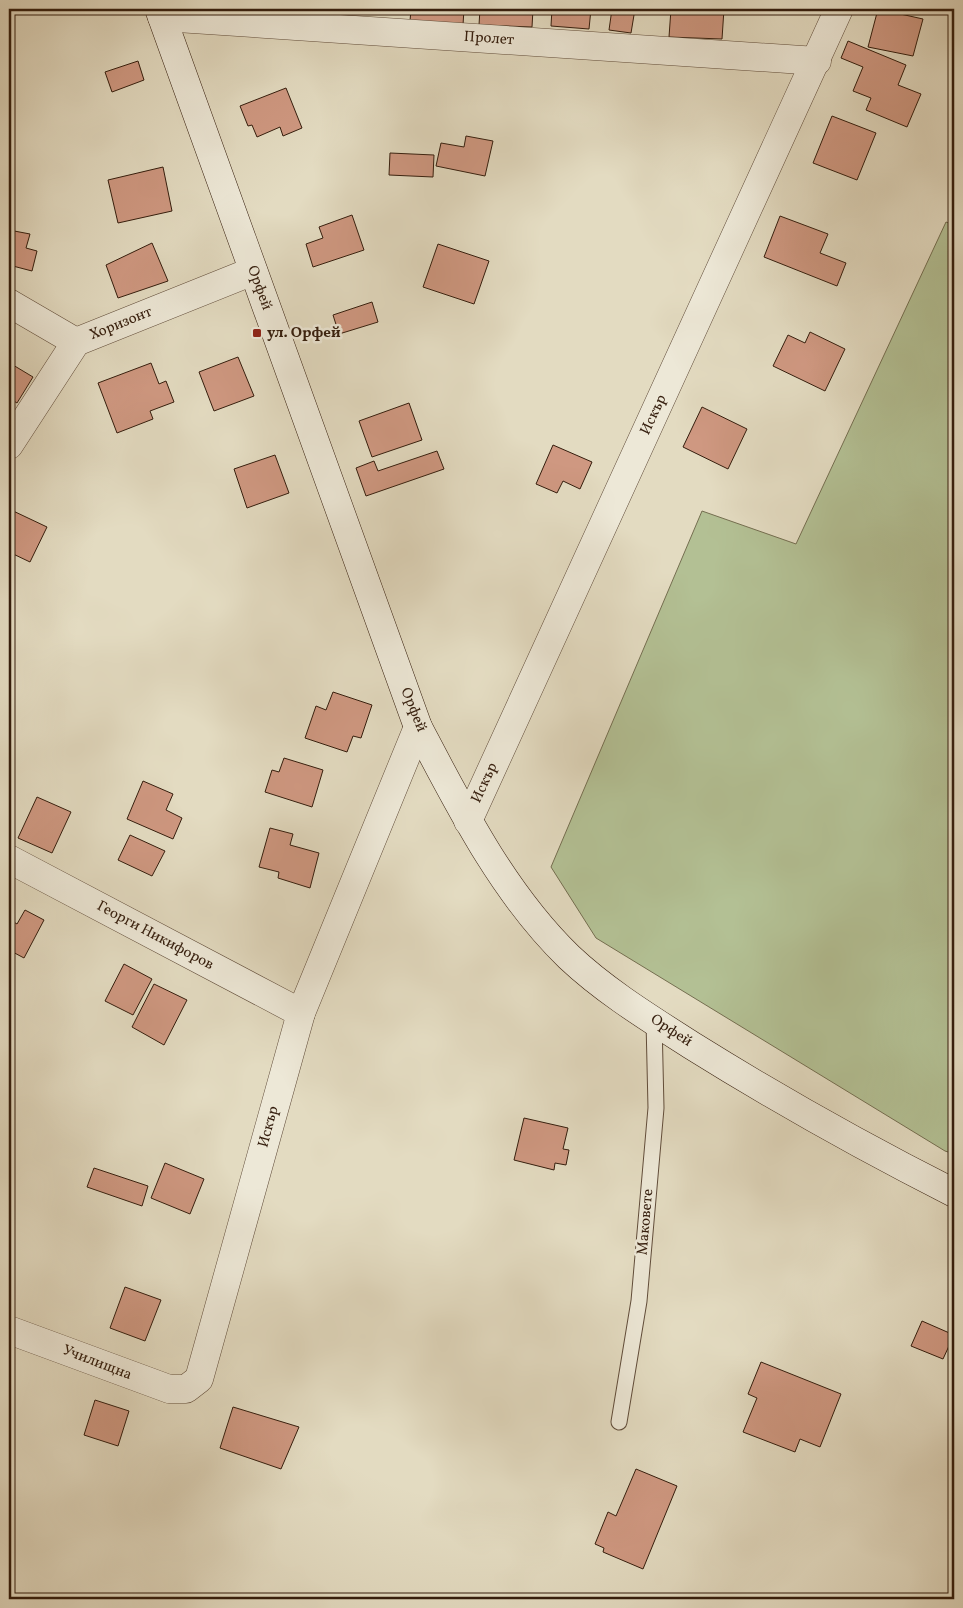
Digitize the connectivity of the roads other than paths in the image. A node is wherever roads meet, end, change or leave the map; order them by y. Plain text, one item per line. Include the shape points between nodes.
1 (839, 9) edge
2 (160, 13) edge
3 (817, 61) junction
4 (253, 271) junction
5 (9, 303) edge
6 (76, 342) junction
7 (9, 445) edge
8 (418, 727) junction
9 (468, 821) junction
10 (9, 859) edge
11 (300, 1013) junction
12 (654, 1021) junction
13 (954, 1193) edge
14 (9, 1330) edge
15 (186, 1389) joint
16 (618, 1422) dead end

1 - 3 street, Искър
2 - 3 street, Пролет
2 - 4 street, Орфей
3 - 9 street, Искър
4 - 6 street, Хоризонт
4 - 8 street, Орфей
5 - 6 street
6 - 7 street, Хоризонт
8 - 9 street, Орфей
8 - 11 street, Искър
9 - 12 street, Орфей via 510,885 568,957
10 - 11 street, Георги Никифоров
11 - 15 street, Искър via 204,1366 198,1379
12 - 13 street, Орфей via 752,1081
12 - 16 lane, Маковете via 656,1108 639,1301
14 - 15 street, Училищна via 154,1385

